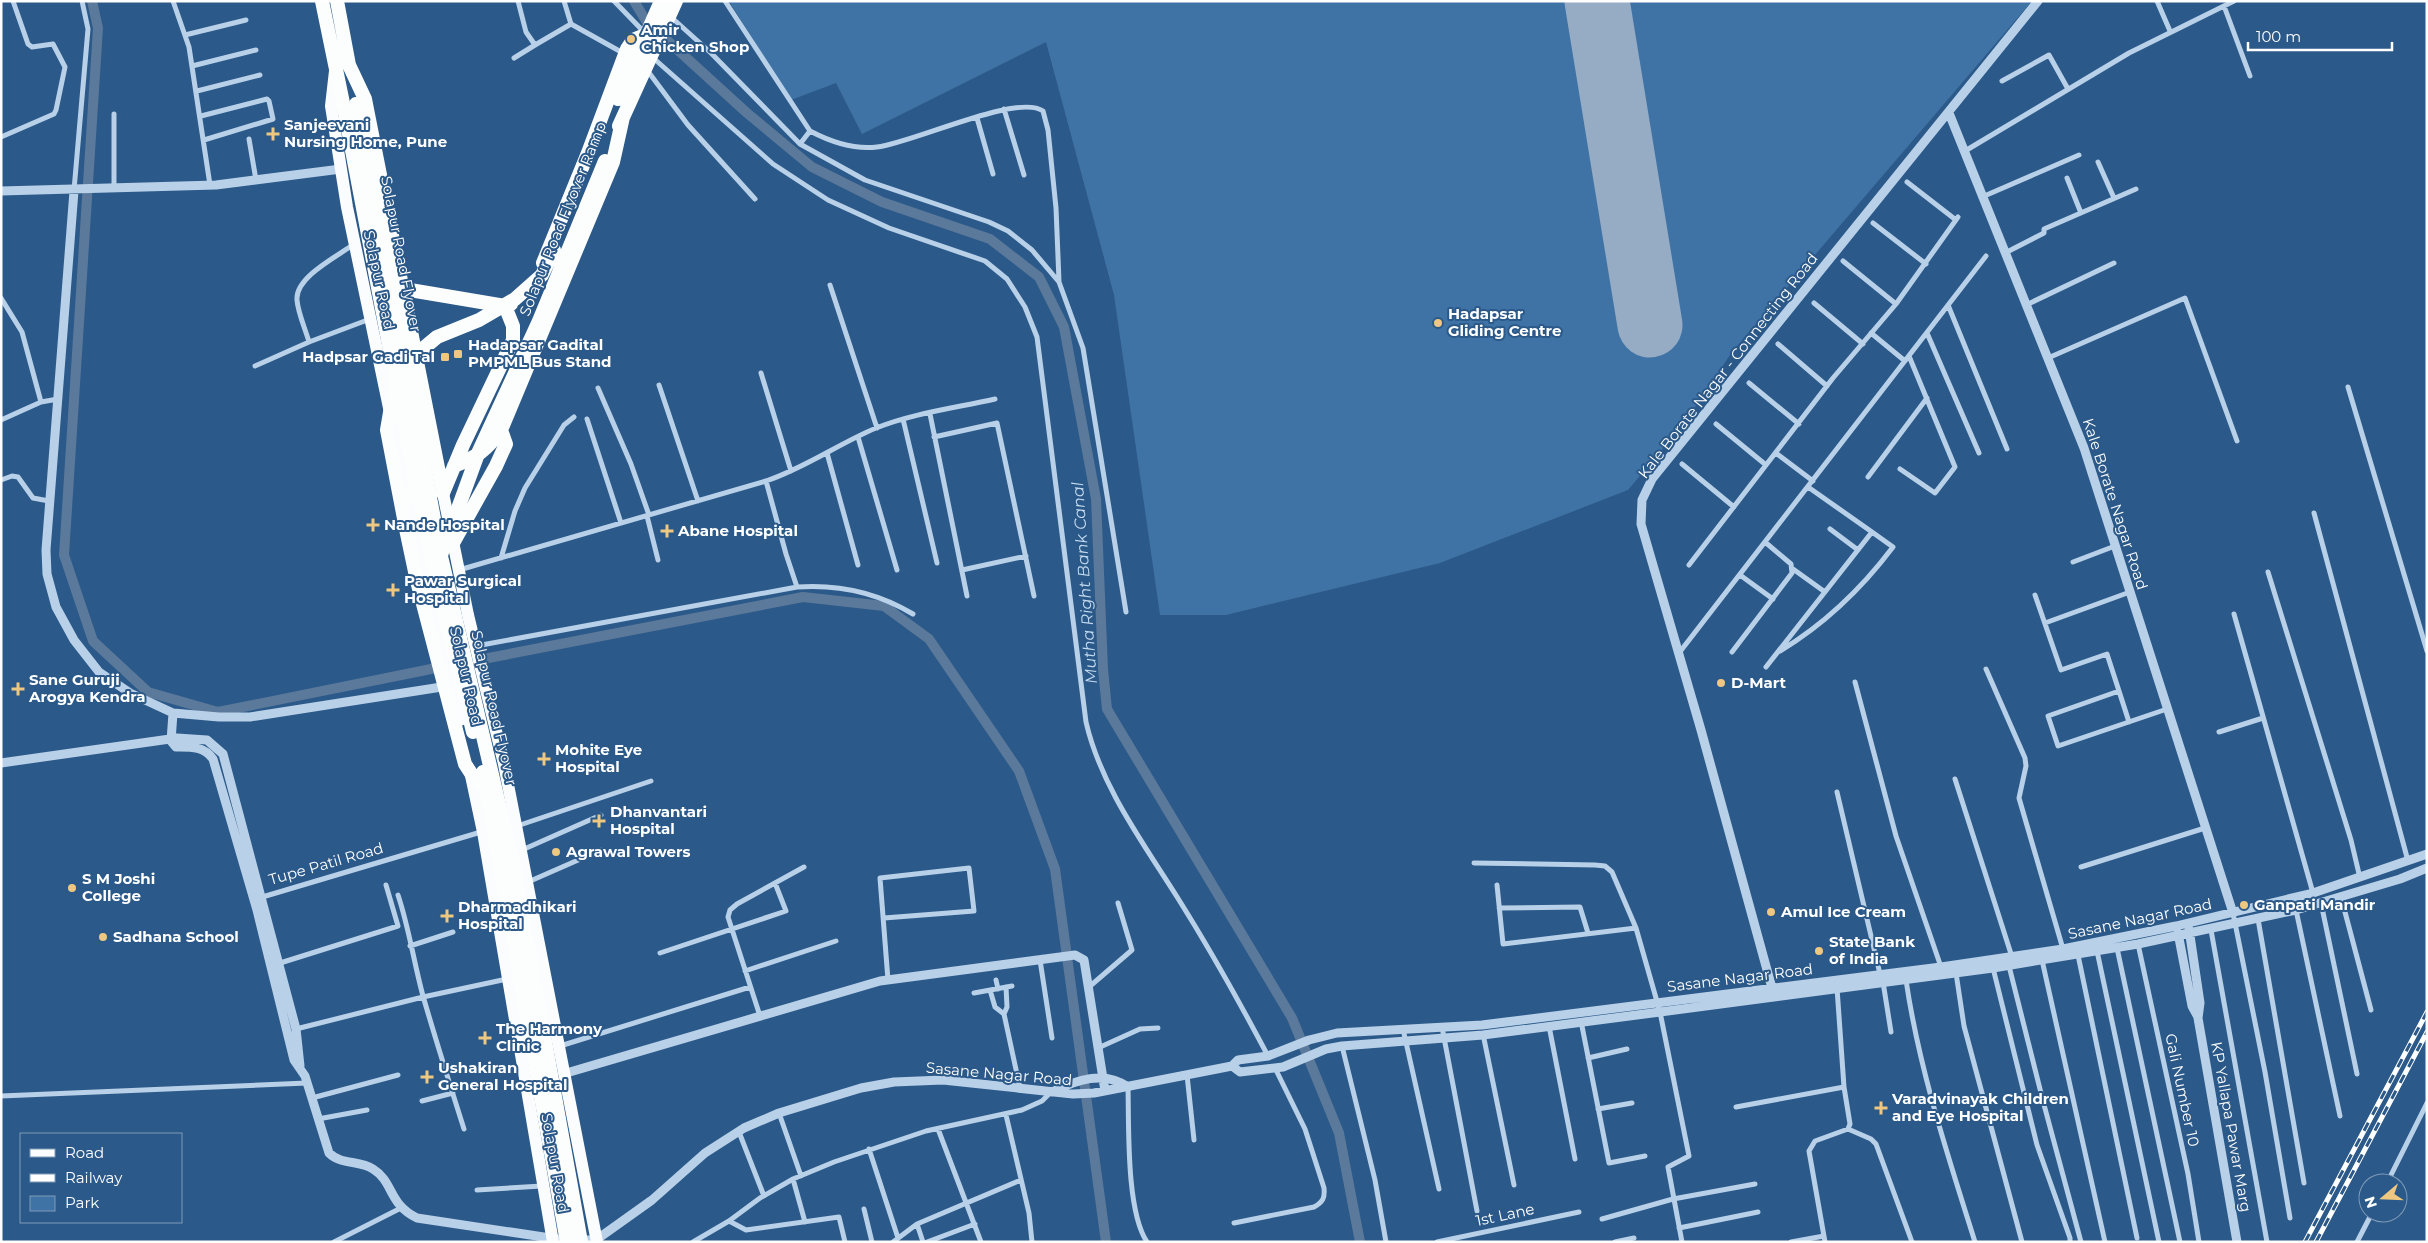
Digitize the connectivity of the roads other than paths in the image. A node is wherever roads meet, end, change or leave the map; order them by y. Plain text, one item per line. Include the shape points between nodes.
1 (13, 1) edge
2 (82, 1) edge
3 (173, 1) edge
4 (322, 1) edge
5 (337, 1) edge
6 (518, 1) edge
7 (564, 1) edge
8 (614, 1) edge
9 (676, 1) edge
10 (725, 1) edge
11 (2038, 1) edge
12 (2157, 1) edge
13 (2234, 1) edge
14 (658, 5) edge
15 (2224, 6) junction
16 (669, 18) junction
17 (246, 20) dead end
18 (571, 24) junction
19 (2170, 31) junction
20 (646, 34) junction
21 (185, 35) junction
22 (535, 45) junction
23 (256, 50) dead end
24 (643, 55) junction
25 (514, 58) dead end
26 (192, 66) junction
27 (343, 66) junction
28 (260, 75) dead end
29 (2250, 76) dead end
30 (2002, 81) dead end
31 (2068, 89) junction
32 (197, 90) junction
33 (350, 106) junction
34 (1004, 109) junction
35 (1949, 113) junction
36 (114, 114) dead end
37 (201, 116) junction
38 (623, 117) junction
39 (977, 118) junction
40 (810, 131) junction
41 (1, 137) edge
42 (249, 139) dead end
43 (204, 140) junction
44 (800, 144) junction
45 (1965, 151) junction
46 (2079, 155) dead end
47 (2098, 162) dead end
48 (340, 169) junction
49 (994, 174) dead end
50 (1024, 175) dead end
51 (2067, 178) dead end
52 (256, 180) junction
53 (1907, 182) dead end
54 (210, 185) junction
55 (114, 188) junction
56 (2136, 189) dead end
57 (77, 190) junction
58 (1, 191) edge
59 (1982, 197) junction
60 (2114, 198) junction
61 (755, 199) dead end
62 (2081, 213) junction
63 (1873, 222) dead end
64 (354, 244) junction
65 (2005, 253) junction
66 (1986, 256) dead end
67 (1843, 261) dead end
68 (1926, 264) junction
69 (2114, 264) dead end
70 (1059, 282) junction
71 (830, 285) dead end
72 (404, 289) junction
73 (1, 298) edge
74 (1814, 303) dead end
75 (1896, 304) junction
76 (1948, 305) junction
77 (2026, 305) junction
78 (505, 306) junction
79 (370, 319) junction
80 (1871, 333) junction
81 (1927, 333) junction
82 (309, 342) junction
83 (1778, 344) dead end
84 (1863, 344) junction
85 (1907, 358) junction
86 (2048, 358) junction
87 (255, 366) dead end
88 (762, 373) dead end
89 (1749, 383) dead end
90 (659, 385) dead end
91 (1828, 386) junction
92 (2348, 387) dead end
93 (598, 388) dead end
94 (1927, 398) junction
95 (58, 399) junction
96 (995, 400) dead end
97 (41, 402) junction
98 (930, 414) junction
99 (574, 417) dead end
100 (587, 418) dead end
101 (903, 419) junction
102 (1, 420) edge
103 (1716, 424) dead end
104 (1799, 424) junction
105 (877, 428) junction
106 (501, 430) junction
107 (858, 437) junction
108 (934, 437) junction
109 (2237, 441) dead end
110 (2007, 449) dead end
111 (828, 453) junction
112 (1776, 453) junction
113 (1979, 453) dead end
114 (1682, 464) dead end
115 (454, 466) junction
116 (1766, 466) junction
117 (1900, 469) dead end
118 (791, 471) junction
119 (1868, 477) dead end
120 (1, 480) edge
121 (766, 481) junction
122 (1812, 481) junction
123 (1808, 487) junction
124 (443, 493) junction
125 (408, 498) junction
126 (49, 501) junction
127 (698, 501) junction
128 (1734, 507) junction
129 (2314, 513) dead end
130 (648, 515) junction
131 (621, 523) junction
132 (1830, 529) dead end
133 (1872, 532) junction
134 (1765, 542) junction
135 (453, 543) junction
136 (2115, 546) junction
137 (1858, 550) junction
138 (441, 556) junction
139 (1026, 556) junction
140 (501, 558) junction
141 (658, 560) dead end
142 (2073, 562) dead end
143 (937, 563) dead end
144 (858, 565) dead end
145 (1689, 565) dead end
146 (1793, 569) junction
147 (458, 570) junction
148 (897, 570) dead end
149 (962, 570) junction
150 (2268, 572) dead end
151 (1740, 575) junction
152 (797, 587) junction
153 (1825, 592) junction
154 (2130, 592) junction
155 (2035, 595) dead end
156 (968, 596) dead end
157 (1034, 596) dead end
158 (1773, 598) junction
159 (1126, 612) dead end
160 (913, 614) dead end
161 (2234, 614) dead end
162 (2045, 623) junction
163 (477, 650) junction
164 (2427, 651) edge
165 (1732, 652) dead end
166 (1778, 652) junction
167 (1679, 653) junction
168 (1766, 667) dead end
169 (1986, 669) dead end
170 (483, 674) junction
171 (451, 681) junction
172 (1855, 682) dead end
173 (2119, 691) junction
174 (2167, 709) junction
175 (173, 713) junction
176 (2263, 718) junction
177 (2130, 722) junction
178 (2219, 732) dead end
179 (171, 740) junction
180 (1, 763) edge
181 (1955, 779) dead end
182 (651, 781) dead end
183 (487, 789) junction
184 (1837, 792) dead end
185 (601, 815) dead end
186 (517, 826) junction
187 (2205, 828) junction
188 (483, 832) junction
189 (521, 850) junction
190 (601, 850) dead end
191 (2427, 854) edge
192 (2408, 861) junction
193 (1474, 863) dead end
194 (804, 867) dead end
195 (2081, 867) dead end
196 (2427, 868) edge
197 (2360, 878) junction
198 (528, 883) junction
199 (775, 883) junction
200 (386, 885) dead end
201 (1497, 885) dead end
202 (2313, 893) junction
203 (398, 895) dead end
204 (2341, 897) junction
205 (258, 899) junction
206 (1118, 903) dead end
207 (2321, 903) junction
208 (1499, 908) junction
209 (2296, 910) junction
210 (2233, 913) junction
211 (884, 918) junction
212 (2258, 919) junction
213 (2188, 923) junction
214 (2236, 924) junction
215 (2176, 926) junction
216 (1636, 928) junction
217 (731, 930) junction
218 (2211, 930) junction
219 (453, 932) dead end
220 (1588, 933) junction
221 (2190, 934) junction
222 (2178, 937) junction
223 (836, 941) dead end
224 (2138, 944) junction
225 (410, 946) junction
226 (2117, 948) junction
227 (2063, 949) junction
228 (2097, 951) junction
229 (660, 953) dead end
230 (2078, 955) junction
231 (1040, 960) junction
232 (2042, 960) junction
233 (2012, 962) junction
234 (275, 965) junction
235 (1941, 967) junction
236 (1994, 968) junction
237 (745, 971) junction
238 (1956, 973) junction
239 (1882, 978) junction
240 (508, 979) junction
241 (888, 980) junction
242 (996, 980) dead end
243 (1906, 980) junction
244 (1837, 984) junction
245 (750, 987) junction
246 (1089, 987) junction
247 (1772, 988) junction
248 (998, 989) junction
249 (990, 990) junction
250 (974, 993) dead end
251 (423, 997) junction
252 (1657, 1002) junction
253 (2371, 1010) dead end
254 (1660, 1012) junction
255 (1004, 1014) junction
256 (760, 1016) junction
257 (2198, 1018) junction
258 (1581, 1021) junction
259 (1482, 1024) junction
260 (1549, 1026) junction
261 (1158, 1028) dead end
262 (1442, 1028) junction
263 (296, 1029) junction
264 (1403, 1029) junction
265 (1891, 1032) dead end
266 (1483, 1035) junction
267 (1052, 1038) dead end
268 (1444, 1038) junction
269 (1405, 1041) junction
270 (558, 1046) junction
271 (1342, 1046) junction
272 (1098, 1048) junction
273 (1628, 1050) dead end
274 (1268, 1056) junction
275 (1588, 1058) junction
276 (300, 1066) junction
277 (1232, 1066) junction
278 (1275, 1068) junction
279 (563, 1074) junction
280 (2357, 1074) dead end
281 (398, 1075) dead end
282 (1187, 1075) junction
283 (1103, 1076) junction
284 (307, 1083) junction
285 (1128, 1087) junction
286 (1844, 1087) junction
287 (1020, 1088) junction
288 (1105, 1091) junction
289 (1051, 1092) junction
290 (453, 1093) junction
291 (1, 1096) edge
292 (311, 1099) junction
293 (422, 1101) dead end
294 (1632, 1103) dead end
295 (2427, 1103) edge
296 (1736, 1107) dead end
297 (1598, 1109) junction
298 (366, 1110) dead end
299 (779, 1113) junction
300 (1006, 1115) junction
301 (2340, 1116) dead end
302 (317, 1119) junction
303 (464, 1129) dead end
304 (938, 1129) junction
305 (1848, 1129) junction
306 (739, 1132) junction
307 (1194, 1140) dead end
308 (869, 1149) junction
309 (1645, 1156) dead end
310 (1575, 1159) dead end
311 (2392, 1173) edge
312 (801, 1176) junction
313 (793, 1179) junction
314 (1021, 1180) junction
315 (2304, 1183) dead end
316 (1755, 1184) dead end
317 (1514, 1185) dead end
318 (543, 1186) junction
319 (1439, 1189) dead end
320 (477, 1190) dead end
321 (764, 1196) junction
322 (1673, 1199) junction
323 (968, 1204) junction
324 (400, 1208) junction
325 (864, 1209) dead end
326 (1477, 1211) dead end
327 (1579, 1212) dead end
328 (1758, 1212) dead end
329 (2290, 1218) dead end
330 (1602, 1219) dead end
331 (729, 1220) junction
332 (805, 1222) junction
333 (1234, 1223) dead end
334 (2367, 1223) edge
335 (917, 1224) junction
336 (975, 1224) junction
337 (1679, 1228) junction
338 (1634, 1238) dead end
339 (2137, 1238) dead end
340 (1824, 1239) edge
341 (552, 1240) edge
342 (895, 1240) edge
343 (598, 1241) edge
344 (334, 1242) edge
345 (567, 1242) edge
346 (581, 1242) edge
347 (693, 1242) edge
348 (845, 1242) edge
349 (872, 1242) edge
350 (923, 1242) edge
351 (927, 1242) edge
352 (981, 1242) edge
353 (1032, 1242) edge
354 (1147, 1242) edge
355 (1386, 1242) edge
356 (1436, 1242) edge
357 (1615, 1242) edge
358 (1682, 1242) edge
359 (1791, 1242) edge
360 (1912, 1242) edge
361 (1974, 1242) edge
362 (2022, 1242) edge
363 (2070, 1242) edge
364 (2081, 1242) edge
365 (2105, 1242) edge
366 (2159, 1242) edge
367 (2180, 1242) edge
368 (2199, 1242) edge
369 (2236, 1242) edge
370 (2267, 1242) edge
371 (2357, 1242) edge

1 - 41 street via 28,44 53,44 64,62 65,72 54,114
2 - 57 street via 88,29
3 - 21 street
4 - 27 highway, Solapur Road
5 - 27 highway, Solapur Road
6 - 22 street via 526,32
7 - 18 street
8 - 20 street
9 - 16 highway
10 - 40 street
11 - 35 street via 1976,75
12 - 19 street
13 - 15 street
14 - 20 highway
15 - 19 street
15 - 29 street
16 - 24 highway
16 - 44 street via 711,53
17 - 21 street
18 - 22 street
18 - 24 street
19 - 31 street
20 - 24 highway via 633,40
21 - 26 street
22 - 25 street
23 - 26 street
24 - 38 highway
24 - 61 street via 688,125
24 - 78 highway via 588,153 530,290 517,302
24 - 183 highway, bridge via 542,275 514,299 479,320 437,337 425,347 400,376 392,401 387,430 417,581 465,764 476,781
24 - 274 street via 773,164 828,200 889,228 985,260 1007,279 1025,307 1037,337 1092,747 1122,810 1225,975
26 - 32 street
27 - 33 highway, Solapur Road Flyover
27 - 48 main road, Solapur Road via 331,106
27 - 72 highway, Solapur Road via 365,99
28 - 32 street
30 - 31 street via 2049,55
31 - 45 street
32 - 37 street
33 - 138 highway, Solapur Road Flyover, bridge
33 - 183 highway, Solapur Road Flyover, bridge via 425,528
34 - 39 street
34 - 50 street
34 - 70 street via 1028,106 1043,111 1056,208
35 - 45 street, Kale Borate Nagar Road
35 - 167 street, Kale Borate Nagar - Connecting Road via 1652,479 1642,500 1641,524
36 - 55 street
37 - 43 street
37 - 43 street via 267,99 273,119
38 - 106 highway via 613,162
38 - 138 highway, Solapur Road Flyover Ramp, bridge via 539,321 479,451
39 - 40 street via 903,143 876,147 832,142
39 - 49 street
40 - 44 street
42 - 52 street
43 - 54 street
44 - 70 street via 865,180 1008,231 1032,250
45 - 59 street, Kale Borate Nagar Road
46 - 59 street
47 - 60 street
48 - 52 street
48 - 64 main road, Solapur Road
51 - 62 street
52 - 54 street
53 - 68 street via 1957,218
54 - 55 street
55 - 57 street
56 - 60 street
57 - 58 street
57 - 95 street
59 - 65 street, Kale Borate Nagar Road
60 - 62 street
62 - 65 street via 2044,229 2044,233
63 - 68 street
64 - 79 main road, Solapur Road
64 - 82 street via 308,276 299,288 297,299
65 - 77 street, Kale Borate Nagar Road
66 - 76 street
67 - 75 street
68 - 75 street
69 - 77 street
70 - 159 street via 1083,348
71 - 105 street
72 - 78 highway
72 - 124 highway, Solapur Road
73 - 97 street via 22,332
74 - 84 street
75 - 80 street
76 - 81 street
76 - 110 street
77 - 86 street, Kale Borate Nagar Road
78 - 115 highway via 514,326 513,340
79 - 82 street
79 - 125 main road, Solapur Road
80 - 84 street
80 - 85 street
81 - 85 street
81 - 113 street
82 - 87 street
83 - 91 street
84 - 91 street
85 - 94 street
85 - 122 street
86 - 109 street via 2185,298
86 - 136 street, Kale Borate Nagar Road via 2084,448
88 - 118 street
89 - 104 street
90 - 127 street
91 - 104 street
92 - 164 street
93 - 130 street via 631,464
94 - 117 street via 1955,467 1935,493
94 - 119 street
95 - 97 street
95 - 126 street
96 - 98 street
97 - 102 street
98 - 101 street
98 - 108 street
99 - 140 street via 564,425 525,488
100 - 131 street
101 - 105 street
101 - 143 street
103 - 116 street
104 - 112 street
105 - 107 street
106 - 115 highway via 490,447
106 - 135 highway via 506,444
107 - 111 street
107 - 148 street
108 - 139 street via 997,424
108 - 149 street
111 - 118 street
111 - 144 street
112 - 116 street
112 - 122 street
114 - 128 street
115 - 124 highway
116 - 128 street
118 - 121 street
120 - 126 street via 18,477 33,498
121 - 127 street
121 - 152 street
122 - 123 street
123 - 133 street
123 - 134 street
124 - 125 highway
124 - 135 main road, Solapur Road
125 - 171 main road, Solapur Road
126 - 175 street via 47,574 56,606 74,640 99,672 130,693
127 - 130 street
128 - 145 street
129 - 192 street
130 - 131 street
130 - 141 street
131 - 140 street
132 - 137 street
133 - 137 street
133 - 166 street via 1893,547 1875,571 1849,599
134 - 146 street
134 - 151 street
135 - 147 main road, Solapur Road
136 - 142 street
136 - 154 street, Kale Borate Nagar Road
137 - 153 street
138 - 346 highway, Solapur Road Flyover, bridge via 515,873
139 - 149 street
139 - 157 street
140 - 147 street
146 - 153 street
146 - 158 street
147 - 163 main road, Solapur Road
149 - 156 street
150 - 197 street
151 - 158 street
151 - 167 street
152 - 160 street via 844,588 880,598
152 - 163 street
153 - 166 street
154 - 162 street
154 - 174 street, Kale Borate Nagar Road
155 - 162 street
158 - 165 street
161 - 176 street
162 - 173 street via 2061,670 2107,654
163 - 170 main road, Solapur Road
166 - 168 street
167 - 247 street, Kale Borate Nagar - Connecting Road
169 - 227 street via 2025,758 2019,798
170 - 171 street
170 - 186 main road, Solapur Road
171 - 175 street via 250,717
171 - 188 main road, Solapur Road
172 - 235 street via 1896,836
173 - 177 street
173 - 177 street via 2048,716 2058,746
174 - 177 street
174 - 187 street, Kale Borate Nagar Road
175 - 179 street
176 - 178 street
176 - 202 street
179 - 180 street, Tupe Patil Road
179 - 205 street, Tupe Patil Road via 176,746 211,748 227,788
181 - 233 street
182 - 186 street, Tupe Patil Road
183 - 345 highway, Solapur Road Flyover, bridge
184 - 239 street
185 - 189 street
186 - 188 street, Tupe Patil Road
186 - 189 main road, Solapur Road
187 - 195 street
187 - 210 street, Kale Borate Nagar Road
188 - 205 street, Tupe Patil Road
188 - 240 main road, Solapur Road
189 - 198 main road, Solapur Road
190 - 198 street
191 - 192 street, Sasane Nagar Road
192 - 197 street, Sasane Nagar Road
193 - 216 street via 1605,866 1618,882
194 - 199 street
196 - 204 street, Sasane Nagar Road
197 - 202 street, Sasane Nagar Road
198 - 270 main road, Solapur Road
199 - 217 street via 730,910
199 - 217 street via 786,911
200 - 234 street via 398,926
201 - 208 street
202 - 210 street, Sasane Nagar Road
203 - 225 street
204 - 207 street, Sasane Nagar Road
204 - 253 street
205 - 234 street
206 - 246 street via 1132,950
207 - 209 street, Sasane Nagar Road
207 - 280 street
208 - 220 street via 1580,907
208 - 220 street via 1503,944
209 - 212 street, Sasane Nagar Road
209 - 301 street
210 - 213 street, Sasane Nagar Road
210 - 214 street
211 - 211 street via 880,878 969,868 974,911
211 - 241 street
212 - 214 street, Sasane Nagar Road
212 - 315 street
213 - 215 street, Sasane Nagar Road
213 - 221 street, KP Yallapa Pawar Marg
214 - 218 street, Sasane Nagar Road
214 - 329 street
215 - 222 street, KP Yallapa Pawar Marg
215 - 227 street, Sasane Nagar Road
216 - 220 street
216 - 252 street
217 - 229 street
217 - 237 street
218 - 221 street, Sasane Nagar Road
218 - 370 street
219 - 225 street
221 - 222 street, Sasane Nagar Road
221 - 257 street, KP Yallapa Pawar Marg via 2200,1003
222 - 224 street, Sasane Nagar Road
222 - 257 street, KP Yallapa Pawar Marg via 2192,1006
223 - 237 street
224 - 226 street, Sasane Nagar Road
224 - 368 street, Gali Number 10 via 2188,1174
225 - 251 street
226 - 228 street, Sasane Nagar Road
226 - 367 street
227 - 233 street, Sasane Nagar Road
228 - 230 street, Sasane Nagar Road
228 - 366 street
230 - 232 street, Sasane Nagar Road
230 - 339 street
231 - 241 street
231 - 246 street via 1075,955 1084,960
231 - 267 street
232 - 233 street, Sasane Nagar Road
232 - 365 street
233 - 235 street, Sasane Nagar Road
233 - 236 street, Sasane Nagar Road
233 - 364 street via 2045,1110
234 - 263 street
234 - 276 street via 294,1060
235 - 239 street, Sasane Nagar Road
236 - 238 street, Sasane Nagar Road
236 - 363 street via 2037,1146
237 - 245 street
238 - 243 street, Sasane Nagar Road
238 - 362 street via 1964,1026
239 - 243 street, Sasane Nagar Road
239 - 244 street, Sasane Nagar Road
239 - 265 street
240 - 251 street
240 - 318 main road, Solapur Road
241 - 256 street
242 - 248 street
243 - 361 street via 1914,1033
244 - 247 street, Sasane Nagar Road
244 - 254 street, Sasane Nagar Road
244 - 286 street
245 - 256 street
245 - 270 street
246 - 272 street
247 - 252 street, Sasane Nagar Road
248 - 249 street
248 - 255 street via 1009,987
249 - 250 street
249 - 255 street via 995,1007
251 - 263 street
251 - 290 street
252 - 254 street
252 - 259 street, Sasane Nagar Road
254 - 258 street, Sasane Nagar Road
254 - 322 street via 1689,1156 1668,1167
255 - 287 street
256 - 279 street
257 - 369 street, KP Yallapa Pawar Marg
258 - 260 street, Sasane Nagar Road
258 - 275 street
259 - 262 street, Sasane Nagar Road
259 - 266 street
260 - 266 street, Sasane Nagar Road
260 - 310 street
261 - 272 street via 1140,1029
262 - 264 street, Sasane Nagar Road
262 - 268 street
263 - 276 street
264 - 269 street
264 - 274 street, Sasane Nagar Road via 1337,1033 1308,1040
266 - 268 street, Sasane Nagar Road
266 - 317 street
268 - 269 street, Sasane Nagar Road
268 - 326 street
269 - 271 street, Sasane Nagar Road
269 - 319 street
270 - 279 main road, Solapur Road
271 - 278 street, Sasane Nagar Road
271 - 355 street via 1375,1180
272 - 283 street
273 - 275 street
274 - 277 street, Sasane Nagar Road via 1238,1060
275 - 297 street
276 - 284 street
277 - 278 street, Sasane Nagar Road via 1240,1072
277 - 282 street, Sasane Nagar Road
278 - 333 street via 1305,1129 1325,1197 1314,1207
279 - 343 main road, Solapur Road
281 - 292 street
282 - 285 street, Sasane Nagar Road
282 - 307 street
283 - 285 street via 1116,1078
283 - 288 street
283 - 289 street via 1070,1083
284 - 291 street
284 - 292 street
285 - 288 street, Sasane Nagar Road
285 - 354 street via 1132,1184 1141,1233
286 - 296 street
286 - 305 street
287 - 289 street, Sasane Nagar Road
287 - 299 street, Sasane Nagar Road via 943,1080 894,1082 861,1088
288 - 289 street, Sasane Nagar Road
289 - 300 street via 1032,1107
290 - 293 street
290 - 303 street
292 - 302 street
294 - 297 street
295 - 311 street
297 - 309 street via 1609,1164
298 - 302 street
299 - 306 street, Sasane Nagar Road
299 - 312 street
300 - 304 street
300 - 314 street
302 - 324 street via 329,1154 341,1161 365,1165 382,1176
304 - 308 street
304 - 323 street
305 - 340 street via 1815,1141 1809,1151
305 - 360 street via 1876,1144
306 - 321 street
306 - 343 street, Sasane Nagar Road via 705,1153 652,1200
308 - 312 street
308 - 342 street
312 - 313 street
313 - 321 street
313 - 332 street
314 - 323 street
314 - 353 street
316 - 322 street
318 - 320 street
318 - 341 main road, Solapur Road
321 - 331 street
322 - 330 street
322 - 337 street
323 - 335 street
323 - 336 street
324 - 341 street via 417,1218
324 - 344 street
325 - 349 street
327 - 356 street, 1st Lane
328 - 337 street
331 - 332 street via 746,1230
331 - 347 street
332 - 348 street via 839,1217
334 - 371 street
335 - 342 street
335 - 350 street
336 - 351 street
336 - 352 street
337 - 358 street
338 - 357 street
340 - 359 street
341 - 343 street

